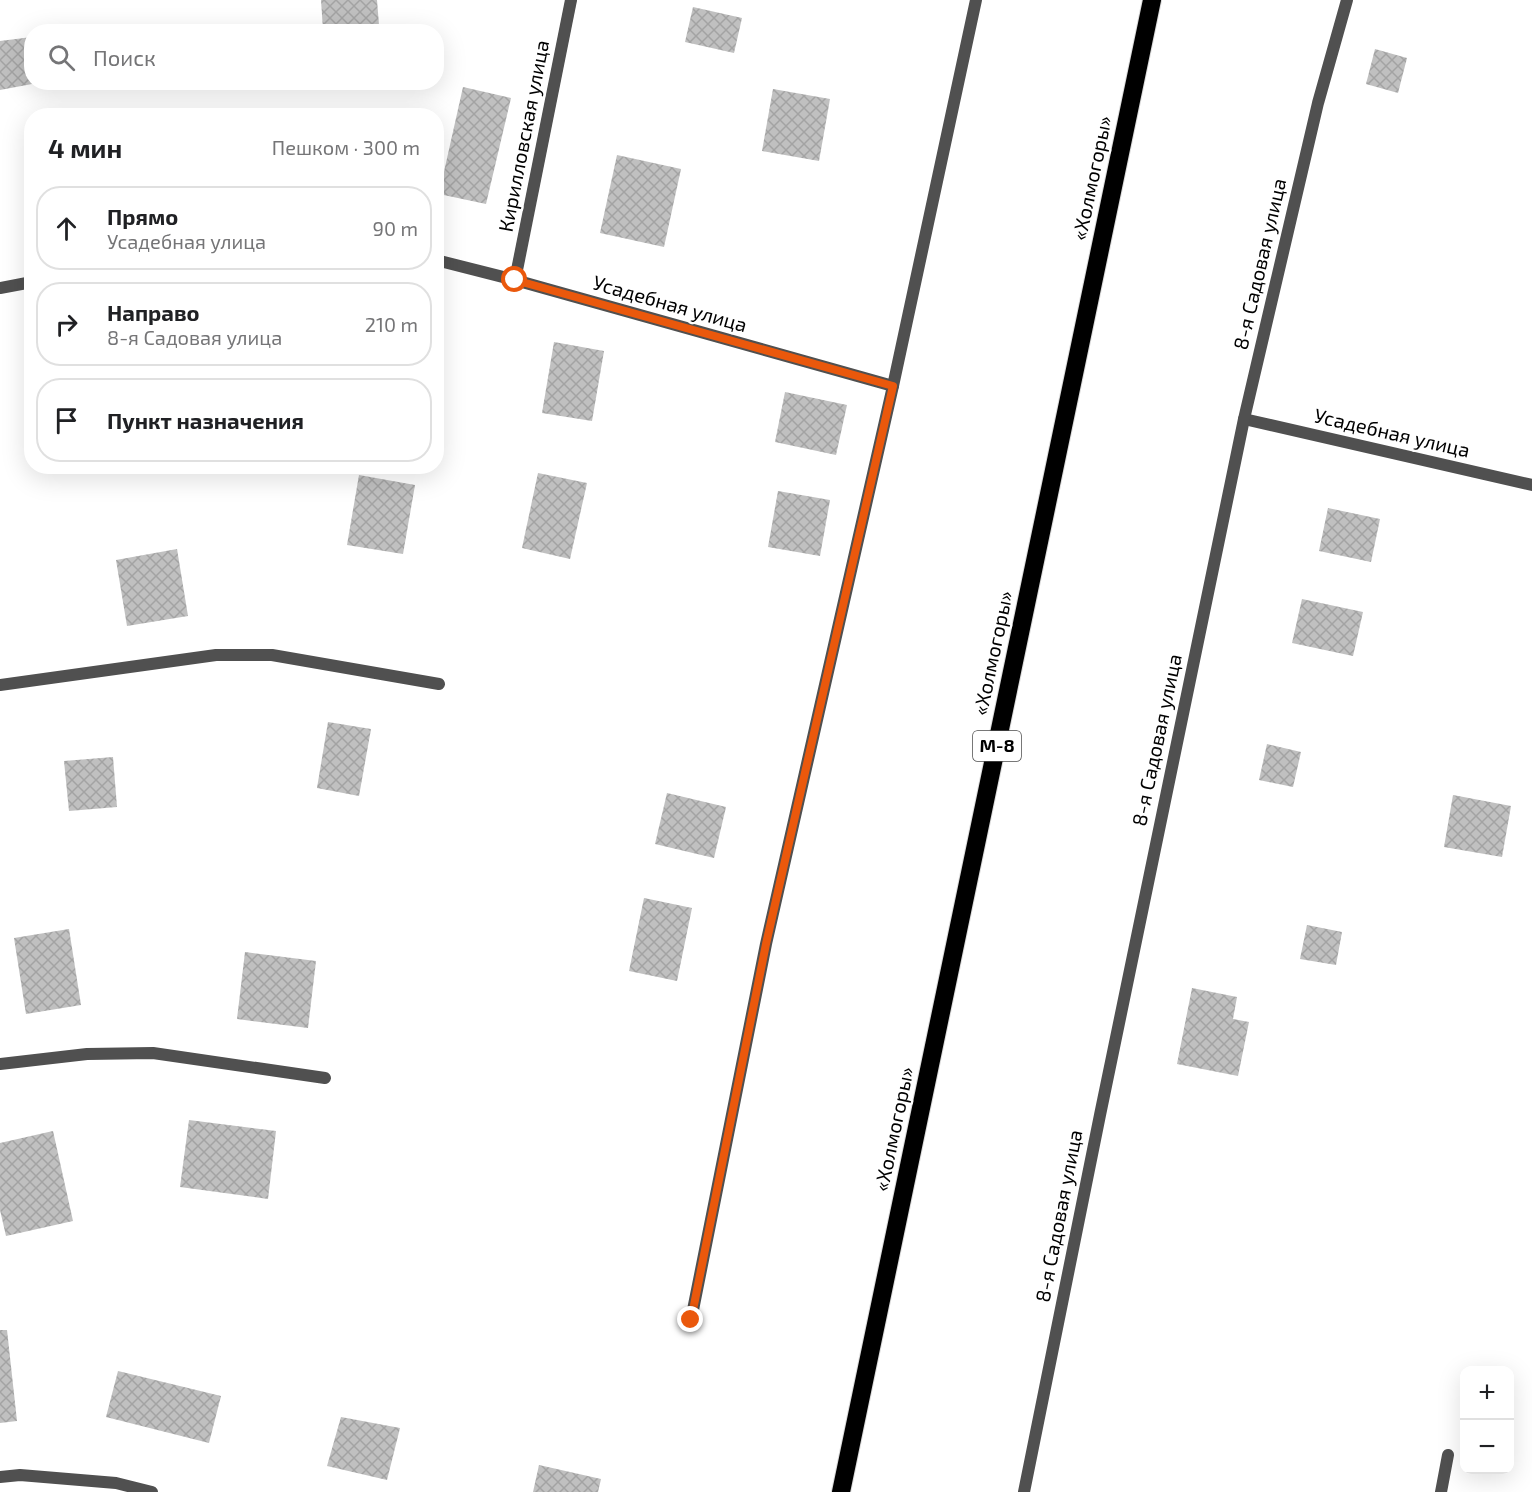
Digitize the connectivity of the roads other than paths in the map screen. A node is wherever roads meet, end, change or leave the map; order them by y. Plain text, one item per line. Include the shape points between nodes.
1 (571, 0) edge
2 (976, 0) edge
3 (1152, 0) edge
4 (1347, 0) edge
5 (444, 262) edge
6 (515, 280) junction
7 (24, 284) edge
8 (0, 288) edge
9 (893, 386) junction
10 (1244, 419) junction
11 (1532, 486) edge
12 (439, 684) dead end
13 (0, 685) edge
14 (0, 1064) edge
15 (326, 1078) dead end
16 (691, 1320) dead end
17 (1448, 1455) dead end
18 (0, 1478) edge
19 (152, 1492) edge
20 (841, 1492) edge
21 (1023, 1492) edge
22 (1441, 1492) edge

1 - 6 street, Кирилловская улица
2 - 9 street
3 - 20 highway, «Холмогоры» / М-8
4 - 10 street, 8-я Садовая улица via 1318,103
5 - 6 street, Усадебная улица
6 - 9 street, Усадебная улица
7 - 8 street
9 - 16 street via 766,944
10 - 11 street, Усадебная улица
10 - 21 street, 8-я Садовая улица
12 - 13 street via 272,655 216,655
14 - 15 street via 87,1054 153,1053
17 - 22 street
18 - 19 street via 20,1475 116,1483

